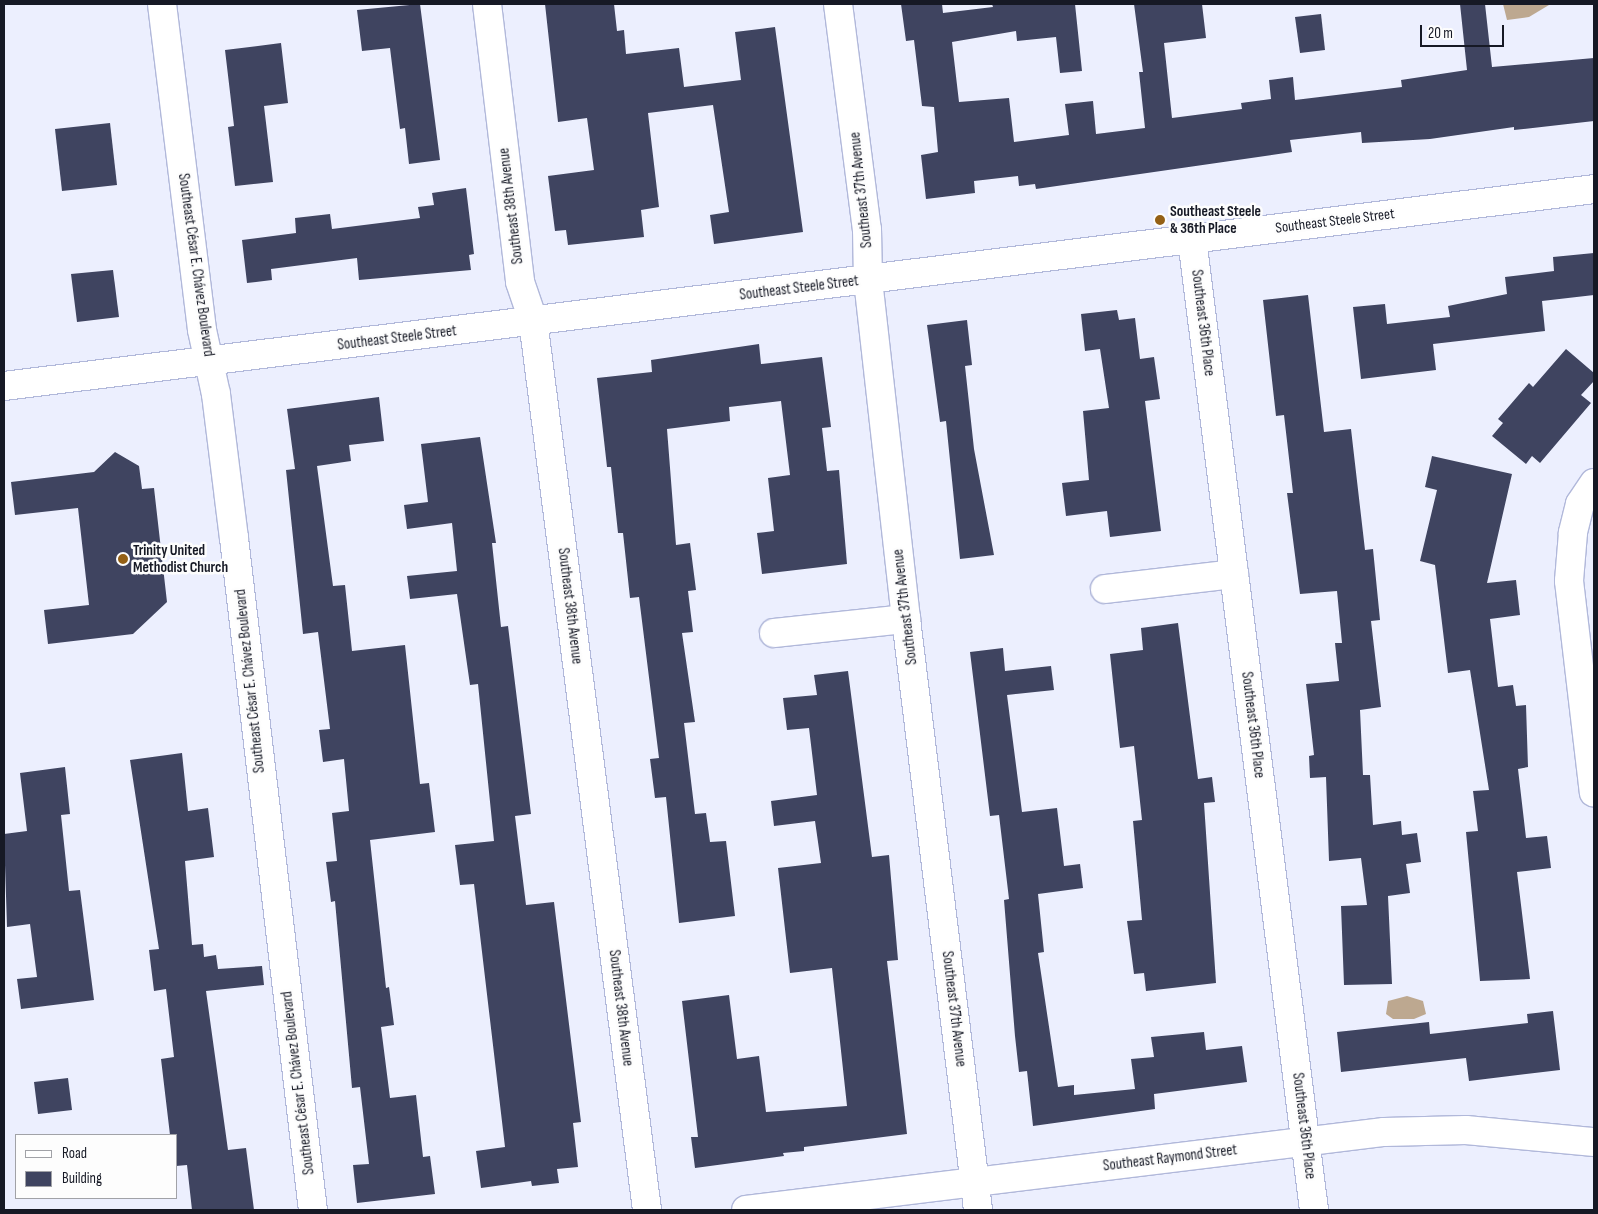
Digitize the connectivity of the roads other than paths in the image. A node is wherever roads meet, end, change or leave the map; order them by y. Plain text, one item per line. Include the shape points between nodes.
1 (162, 4) edge
2 (487, 4) edge
3 (838, 4) edge
4 (1594, 189) edge
5 (1192, 239) junction
6 (868, 280) junction
7 (533, 320) junction
8 (209, 362) junction
9 (4, 386) edge
10 (1594, 483) edge
11 (1234, 574) junction
12 (1105, 589) dead end
13 (906, 619) junction
14 (774, 633) dead end
15 (1594, 793) edge
16 (1306, 1140) junction
17 (1594, 1142) edge
18 (975, 1182) junction
19 (313, 1210) edge
20 (647, 1210) edge
21 (746, 1210) edge
22 (978, 1210) edge
23 (1314, 1210) edge

1 - 8 street, Southeast César E. Chávez Boulevard
2 - 7 street, Southeast 38th Avenue via 520,282
3 - 6 street, Southeast 37th Avenue via 867,229
4 - 5 street, Southeast Steele Street
5 - 6 street, Southeast Steele Street
5 - 11 street, Southeast 36th Place
6 - 7 street, Southeast Steele Street
6 - 13 street, Southeast 37th Avenue
7 - 8 street, Southeast Steele Street
7 - 20 street, Southeast 38th Avenue
8 - 9 street, Southeast Steele Street
8 - 19 street, Southeast César E. Chávez Boulevard via 234,538
10 - 15 street via 1580,504 1573,533 1569,581
11 - 12 street
11 - 16 street, Southeast 36th Place
13 - 14 street
13 - 18 street, Southeast 37th Avenue
16 - 17 street, Southeast Raymond Street via 1466,1130
16 - 18 street, Southeast Raymond Street
16 - 23 street, Southeast 36th Place
18 - 21 street, Southeast Raymond Street
18 - 22 street, Southeast 37th Avenue

